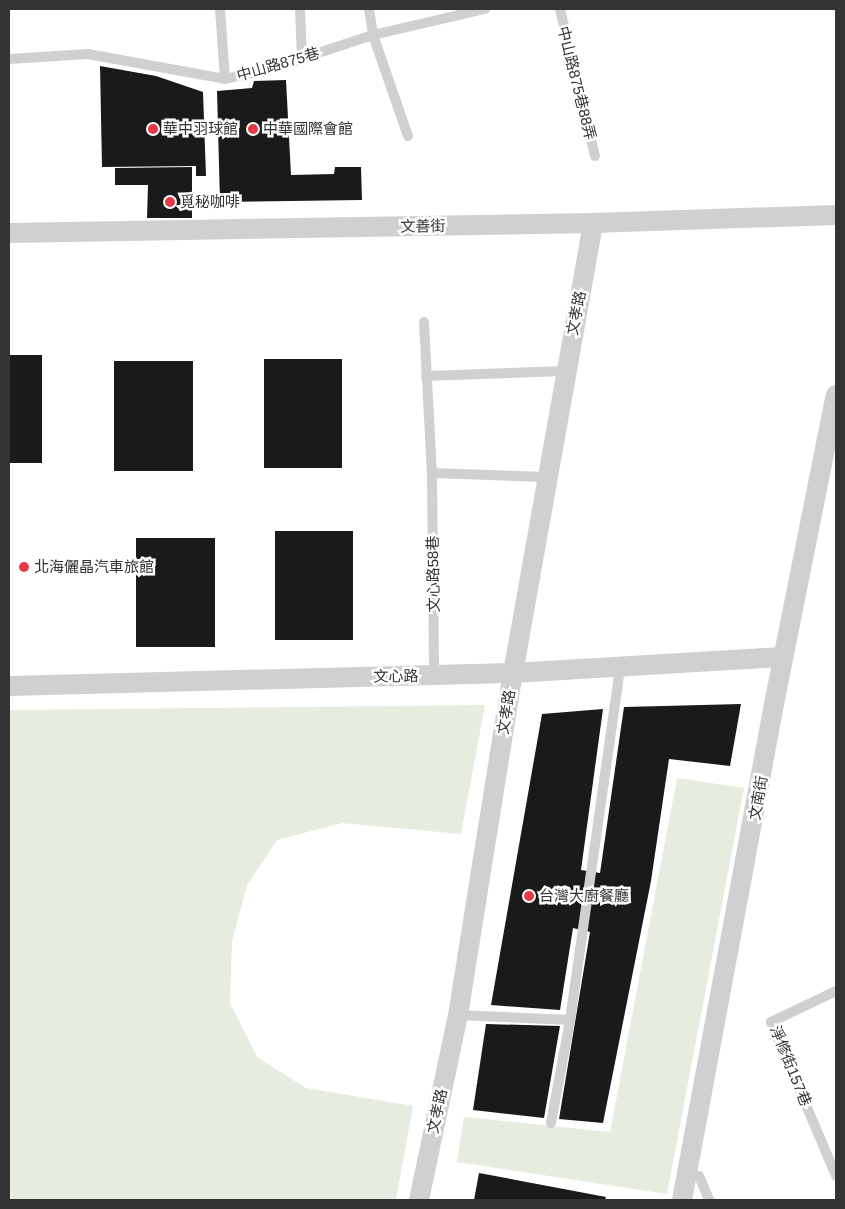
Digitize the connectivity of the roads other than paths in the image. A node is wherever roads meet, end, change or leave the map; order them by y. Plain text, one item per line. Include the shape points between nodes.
1 (220, 9) edge
2 (300, 9) edge
3 (368, 9) edge
4 (485, 9) edge
5 (560, 9) edge
6 (372, 35) junction
7 (9, 59) edge
8 (302, 59) junction
9 (225, 79) junction
10 (408, 136) dead end
11 (595, 156) dead end
12 (836, 215) edge
13 (593, 223) junction
14 (9, 233) edge
15 (424, 322) dead end
16 (565, 371) junction
17 (426, 376) junction
18 (836, 395) edge
19 (432, 473) junction
20 (547, 476) junction
21 (784, 657) junction
22 (620, 667) junction
23 (513, 673) junction
24 (434, 675) junction
25 (9, 686) edge
26 (836, 991) edge
27 (458, 1015) junction
28 (570, 1020) junction
29 (551, 1123) dead end
30 (699, 1176) dead end
31 (836, 1176) edge
32 (418, 1200) edge
33 (682, 1200) edge
34 (709, 1200) edge

1 - 9 lane
2 - 8 lane
3 - 6 lane
4 - 6 lane, 中山路875巷
5 - 11 lane, 中山路875巷88弄
6 - 8 lane, 中山路875巷
6 - 10 lane
7 - 9 lane, 中山路875巷 via 88,54
8 - 9 lane, 中山路875巷
12 - 13 street, 文善街 via 781,222
13 - 14 street, 文善街
13 - 16 street, 文孝路 via 581,312
15 - 17 lane, 文心路58巷
16 - 17 lane
16 - 20 street, 文孝路
17 - 19 lane, 文心路58巷
18 - 21 street, 文南街
19 - 20 lane
19 - 24 lane, 文心路58巷
20 - 23 street, 文孝路 via 533,592
21 - 22 street, 文心路 via 704,656
21 - 33 street, 文南街
22 - 23 street, 文心路
22 - 28 lane
23 - 24 street, 文心路
23 - 27 street, 文孝路
24 - 25 street, 文心路
26 - 31 lane, 淨修街157巷 via 771,1022
27 - 28 lane
27 - 32 street, 文孝路
28 - 29 lane
30 - 34 lane

